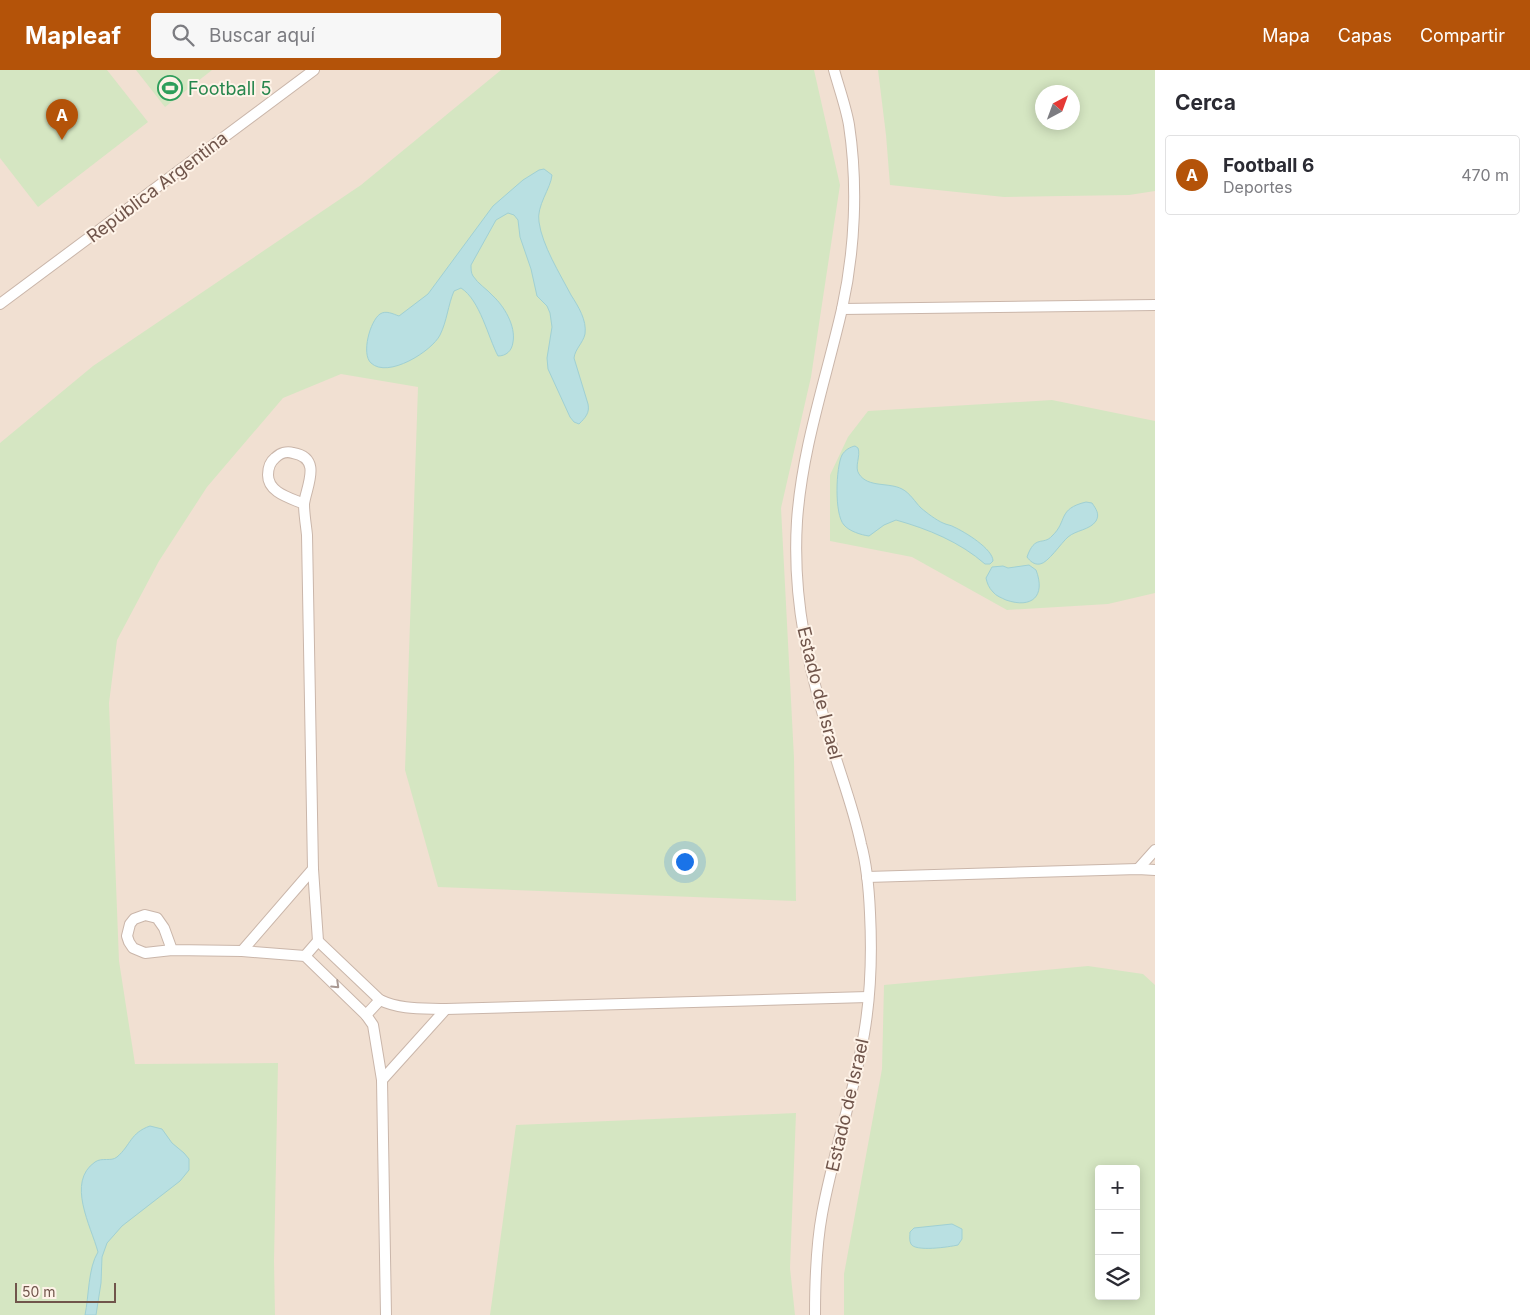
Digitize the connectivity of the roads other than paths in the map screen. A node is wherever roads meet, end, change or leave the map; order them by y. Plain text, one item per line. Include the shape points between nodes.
1 (314, 70) edge
2 (834, 70) edge
3 (0, 304) edge
4 (1155, 305) edge
5 (842, 309) junction
6 (304, 504) junction
7 (1155, 850) edge
8 (1138, 868) junction
9 (313, 870) junction
10 (1155, 870) edge
11 (867, 877) junction
12 (318, 941) junction
13 (172, 950) junction
14 (242, 951) junction
15 (305, 956) junction
16 (868, 997) junction
17 (380, 1000) junction
18 (446, 1009) junction
19 (366, 1015) junction
20 (382, 1080) junction
21 (386, 1315) edge
22 (815, 1315) edge

1 - 3 street, República Argentina
2 - 5 street, Estado de Israel via 849,124 854,197 850,260
4 - 5 street
5 - 11 street, Estado de Israel via 800,492 797,579 799,610 810,666 862,844
6 - 6 street via 311,478 309,465 300,455 280,454 274,458 268,471 271,486
6 - 9 street via 308,535
7 - 8 street
8 - 10 street
8 - 11 street
9 - 12 street
9 - 14 street
11 - 16 street, Estado de Israel via 871,959
12 - 15 street
12 - 17 street
13 - 13 street via 164,928 156,918 140,916 130,924 127,936 139,952
13 - 14 street
14 - 15 street
15 -> 19 street
16 - 18 street
16 - 22 street, Estado de Israel via 859,1060 821,1221
17 - 18 street via 392,1006
17 - 19 street
18 - 20 street
19 - 20 street via 373,1026
20 - 21 street

